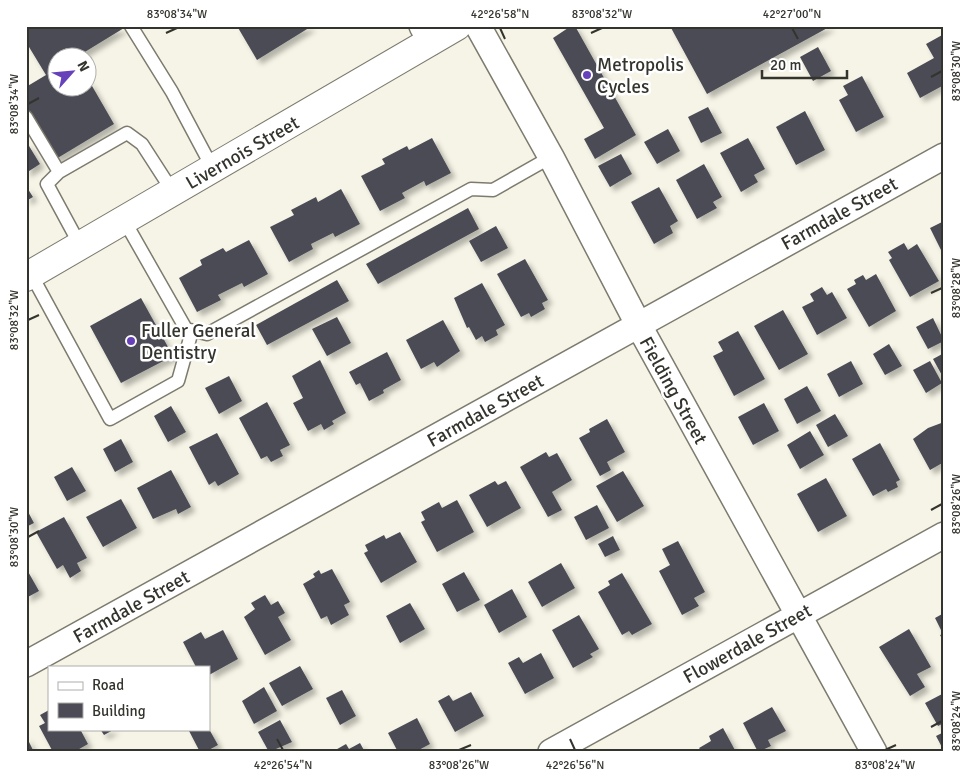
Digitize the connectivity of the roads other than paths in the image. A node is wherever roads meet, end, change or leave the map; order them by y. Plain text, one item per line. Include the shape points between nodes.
1 (132, 26) edge
2 (457, 26) edge
3 (478, 26) edge
4 (426, 34) edge
5 (26, 117) edge
6 (944, 156) edge
7 (551, 158) junction
8 (213, 169) junction
9 (59, 172) junction
10 (173, 192) junction
11 (124, 220) junction
12 (80, 245) junction
13 (29, 276) edge
14 (638, 324) junction
15 (192, 331) junction
16 (944, 535) edge
17 (798, 616) junction
18 (26, 664) edge
19 (551, 752) edge
20 (874, 752) edge

1 - 8 lane
2 - 4 street, Livernois Street
3 - 7 street, Fielding Street
4 - 8 street, Livernois Street
5 - 9 lane
6 - 14 street, Farmdale Street
7 - 14 street, Fielding Street
7 - 15 lane via 493,190 472,189 207,334
8 - 10 street, Livernois Street
9 - 10 lane via 128,133 142,144
9 - 12 lane via 47,184
10 - 11 street, Livernois Street
11 - 12 street, Livernois Street
11 - 15 lane via 186,329
12 - 13 street, Livernois Street
13 - 15 lane via 110,419 178,381
14 - 17 street, Fielding Street
14 - 18 street, Farmdale Street
16 - 17 street, Flowerdale Street
17 - 19 street, Flowerdale Street
17 - 20 street, Fielding Street

